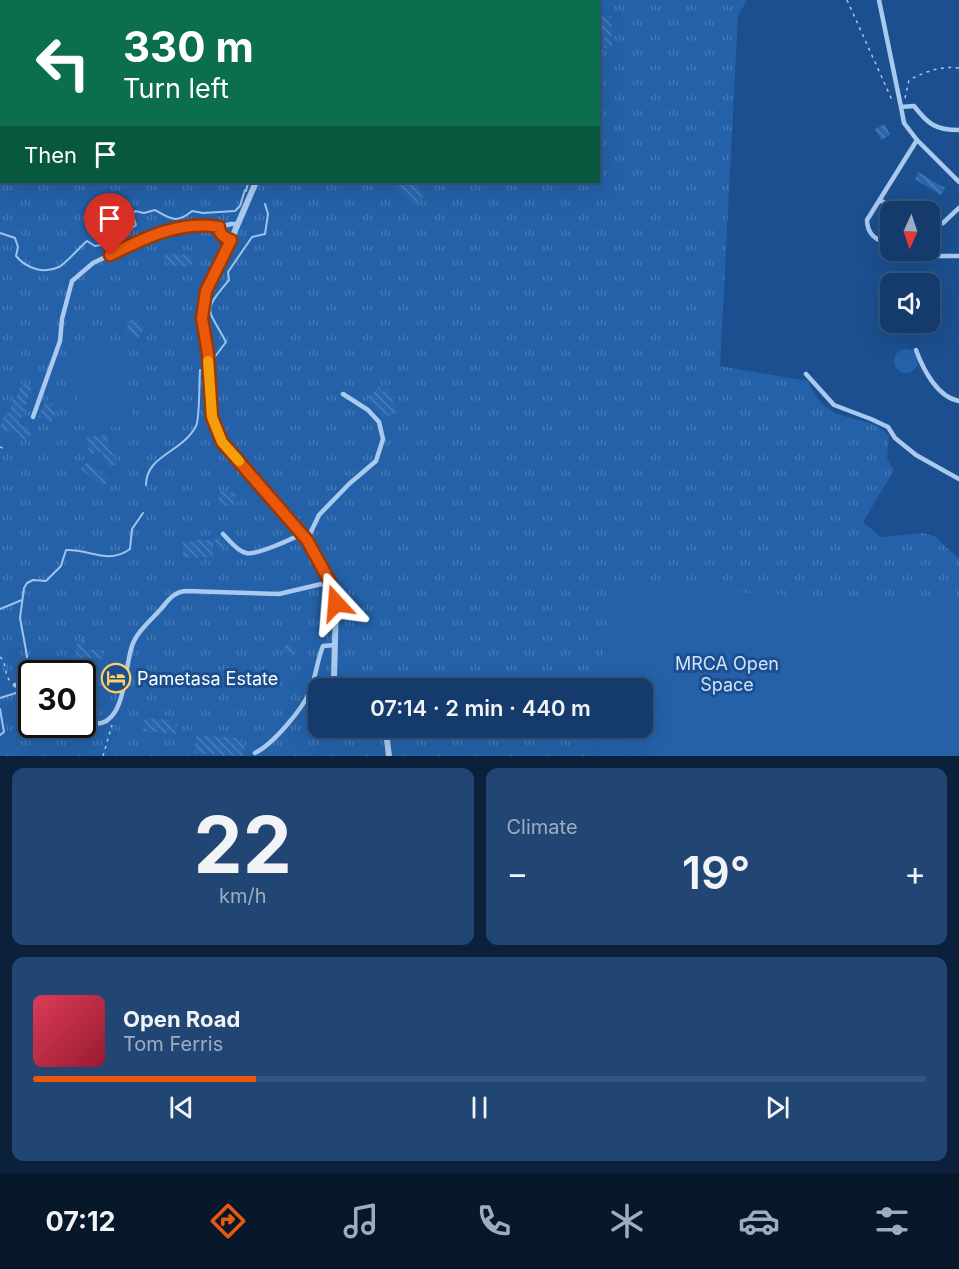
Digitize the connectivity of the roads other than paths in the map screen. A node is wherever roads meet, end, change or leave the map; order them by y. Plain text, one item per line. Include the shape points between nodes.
1 (879, 0) edge
2 (901, 107) junction
3 (959, 130) edge
4 (917, 140) junction
5 (959, 182) edge
6 (256, 183) edge
7 (879, 200) joint
8 (959, 208) edge
9 (238, 224) junction
10 (940, 224) edge
11 (219, 227) junction
12 (231, 240) junction
13 (880, 241) edge
14 (940, 256) edge
15 (959, 256) edge
16 (916, 350) dead end
17 (806, 375) dead end
18 (343, 394) dead end
19 (959, 401) edge
20 (33, 417) dead end
21 (959, 479) edge
22 (222, 534) dead end
23 (302, 534) junction
24 (307, 540) junction
25 (330, 582) junction
26 (335, 645) junction
27 (334, 678) edge
28 (15, 685) road end
29 (18, 686) edge
30 (96, 724) edge
31 (387, 738) edge
32 (255, 753) dead end
33 (389, 756) edge

1 - 2 lane
2 - 3 lane via 914,106 928,124
2 - 4 lane via 904,123
4 - 5 lane
4 - 7 lane
6 - 9 street
7 - 13 lane via 867,220 867,228
8 - 10 lane
9 - 11 lane
9 - 12 street
11 - 12 lane via 224,238
11 - 20 lane via 160,231 93,263 72,281 60,341
12 - 23 street via 206,291 202,318 212,417 222,442
14 - 15 lane
16 - 19 lane via 923,369 943,393
17 - 21 lane via 834,405 888,427 916,455
18 - 24 lane via 379,422 383,439 376,460 319,514
22 - 23 lane via 249,554
23 - 24 street
24 - 25 street
25 - 26 street via 336,603
25 - 30 lane via 279,594 186,591 173,595 132,644 115,716
26 - 27 street
26 - 32 lane via 323,646 310,693 266,748
28 - 29 lane
31 - 33 street

